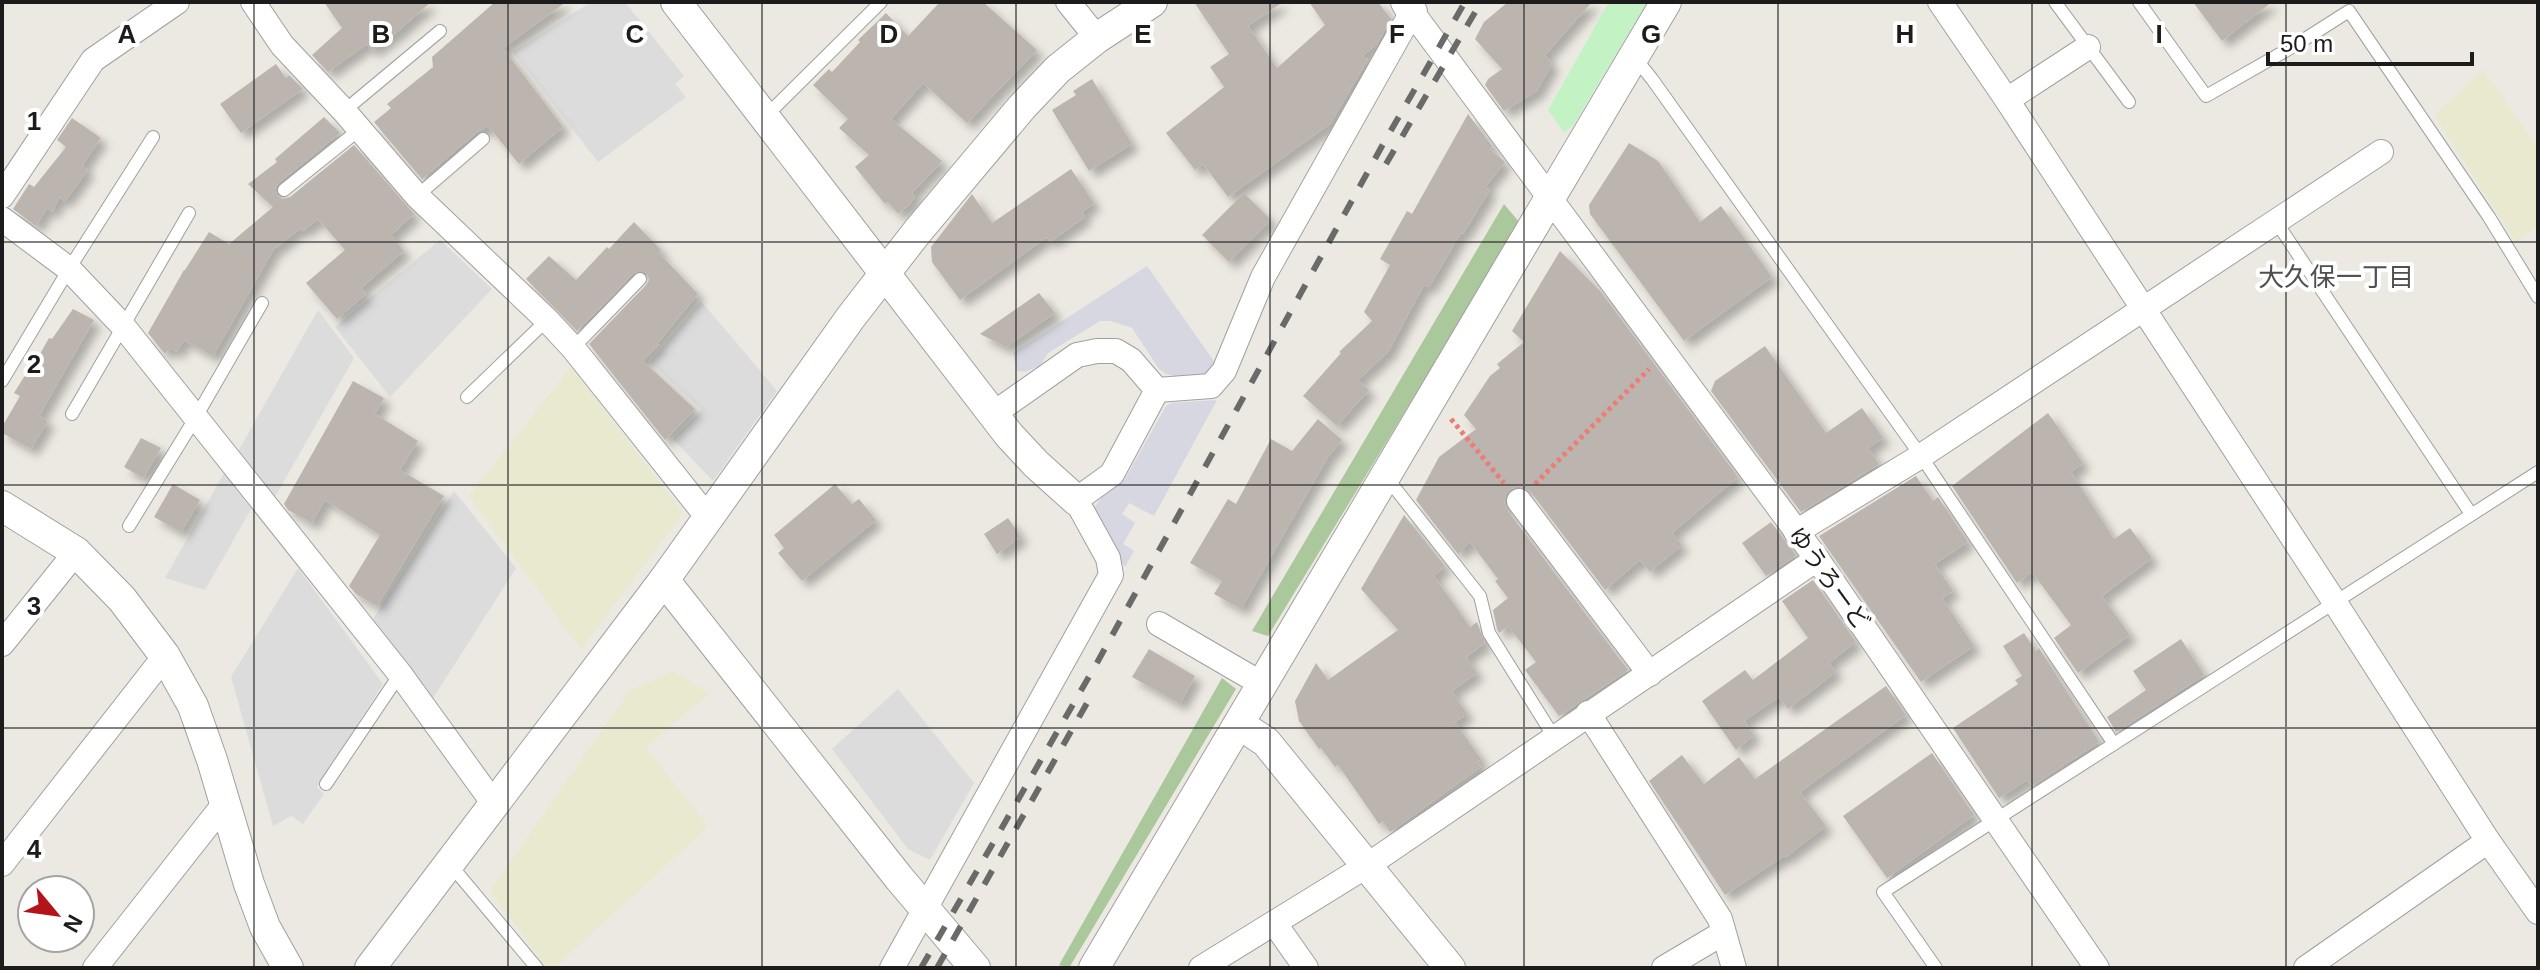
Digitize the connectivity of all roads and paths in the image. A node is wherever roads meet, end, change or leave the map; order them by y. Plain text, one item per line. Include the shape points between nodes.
1 (177, 2) edge
2 (253, 2) edge
3 (676, 2) edge
4 (881, 2) edge
5 (1068, 2) edge
6 (1152, 2) edge
7 (1666, 2) edge
8 (1940, 2) edge
9 (2055, 2) edge
10 (2139, 2) edge
11 (1409, 7) edge
12 (440, 31) dead end
13 (1097, 38) junction
14 (2088, 47) junction
15 (1633, 57) junction
16 (2007, 100) junction
17 (2129, 102) dead end
18 (766, 116) junction
19 (352, 120) junction
20 (153, 137) dead end
21 (483, 139) dead end
22 (2381, 152) dead end
23 (284, 190) dead end
24 (2, 196) edge
25 (417, 196) junction
26 (1550, 196) junction
27 (189, 213) dead end
28 (2, 219) edge
29 (2275, 220) junction
30 (69, 269) junction
31 (885, 272) junction
32 (640, 279) dead end
33 (2538, 297) edge
34 (262, 303) dead end
35 (2141, 308) junction
36 (547, 320) junction
37 (123, 326) junction
38 (573, 348) junction
39 (1664, 354) junction
40 (2, 381) edge
41 (1157, 390) junction
42 (467, 397) dead end
43 (72, 414) dead end
44 (993, 414) junction
45 (196, 417) junction
46 (1451, 419) dead end
47 (1921, 456) junction
48 (2538, 472) edge
49 (1385, 476) junction
50 (1076, 500) junction
51 (1519, 501) junction
52 (2, 506) edge
53 (2471, 514) junction
54 (709, 519) junction
55 (129, 526) dead end
56 (1796, 532) junction
57 (76, 552) junction
58 (1817, 559) junction
59 (664, 580) junction
60 (2334, 601) junction
61 (1159, 624) dead end
62 (3, 640) edge
63 (165, 656) junction
64 (400, 674) junction
65 (1650, 674) junction
66 (1262, 684) junction
67 (1588, 713) junction
68 (1239, 724) junction
69 (1554, 737) junction
70 (2114, 744) junction
71 (326, 784) dead end
72 (225, 803) junction
73 (494, 804) junction
74 (1996, 819) junction
75 (2488, 841) junction
76 (449, 863) junction
77 (2, 864) edge
78 (1368, 865) junction
79 (925, 909) junction
80 (2538, 912) edge
81 (1275, 924) junction
82 (1723, 933) junction
83 (95, 968) edge
84 (288, 968) edge
85 (370, 968) edge
86 (537, 968) edge
87 (892, 968) edge
88 (975, 968) edge
89 (1094, 968) edge
90 (1201, 968) edge
91 (1306, 968) edge
92 (1450, 968) edge
93 (1664, 968) edge
94 (1734, 968) edge
95 (1936, 968) edge
96 (2097, 968) edge
97 (2306, 968) edge

1 - 24 street via 93,60
2 - 19 street via 282,45
3 - 18 street
4 - 18 lane
5 - 13 street
6 - 13 street
7 - 15 street
8 - 16 street
9 - 14 lane
10 - 33 lane via 2206,96 2349,11
11 - 26 street, ゆうろーど
11 - 41 street via 1263,277 1224,371 1211,386
12 - 19 lane
13 - 31 street via 1022,107
14 - 16 street
14 - 17 lane
15 - 26 street
15 - 47 lane
16 - 35 street
18 - 31 street
19 - 23 lane
19 - 25 street
20 - 30 lane
21 - 25 lane
22 - 29 street
25 - 36 street
26 - 39 street, ゆうろーど
26 - 49 street
27 - 37 lane
28 - 30 street
29 - 35 street
29 - 53 lane
30 - 37 street
30 - 40 lane
31 - 44 street
31 - 54 street
32 - 38 lane
34 - 45 lane
35 - 47 street
35 - 60 street
36 - 38 street
36 - 42 lane
37 - 43 lane
37 - 45 street
38 - 54 street
39 - 51 path
39 - 56 street, ゆうろーど
41 - 44 street via 1131,360 1116,351 1097,351 1077,355
41 - 50 street via 1112,474
44 - 50 street
45 - 55 lane
45 - 64 street
46 - 51 path
47 - 56 street
47 - 70 lane
48 - 53 lane
49 - 66 street
49 - 69 lane via 1480,596 1489,633
50 - 79 street via 1108,558 1111,575
51 - 65 street
52 - 57 street
53 - 60 lane
54 - 59 street
56 - 58 street, ゆうろーど
57 - 62 street
57 - 63 street via 122,599
58 - 65 street
58 - 74 street, ゆうろーど
59 - 73 street
59 - 79 street
60 - 70 lane
60 - 75 street
61 - 66 street
63 - 72 street via 193,706
63 - 77 street
64 - 71 lane
64 - 73 street
65 - 67 street
66 - 68 street
67 - 69 street
67 - 82 street via 1720,919
68 - 78 street via 1266,742
68 - 89 street
69 - 78 street
70 - 74 lane
72 - 83 street
72 - 84 street via 265,927
73 - 76 street
74 - 95 lane via 1883,892
74 - 96 street, ゆうろーど
75 - 80 street
75 - 97 street
76 - 85 street
76 - 86 lane
78 - 81 street
78 - 92 street
79 - 87 street
79 - 88 street
81 - 90 street
81 - 91 street
82 - 93 street
82 - 94 street

